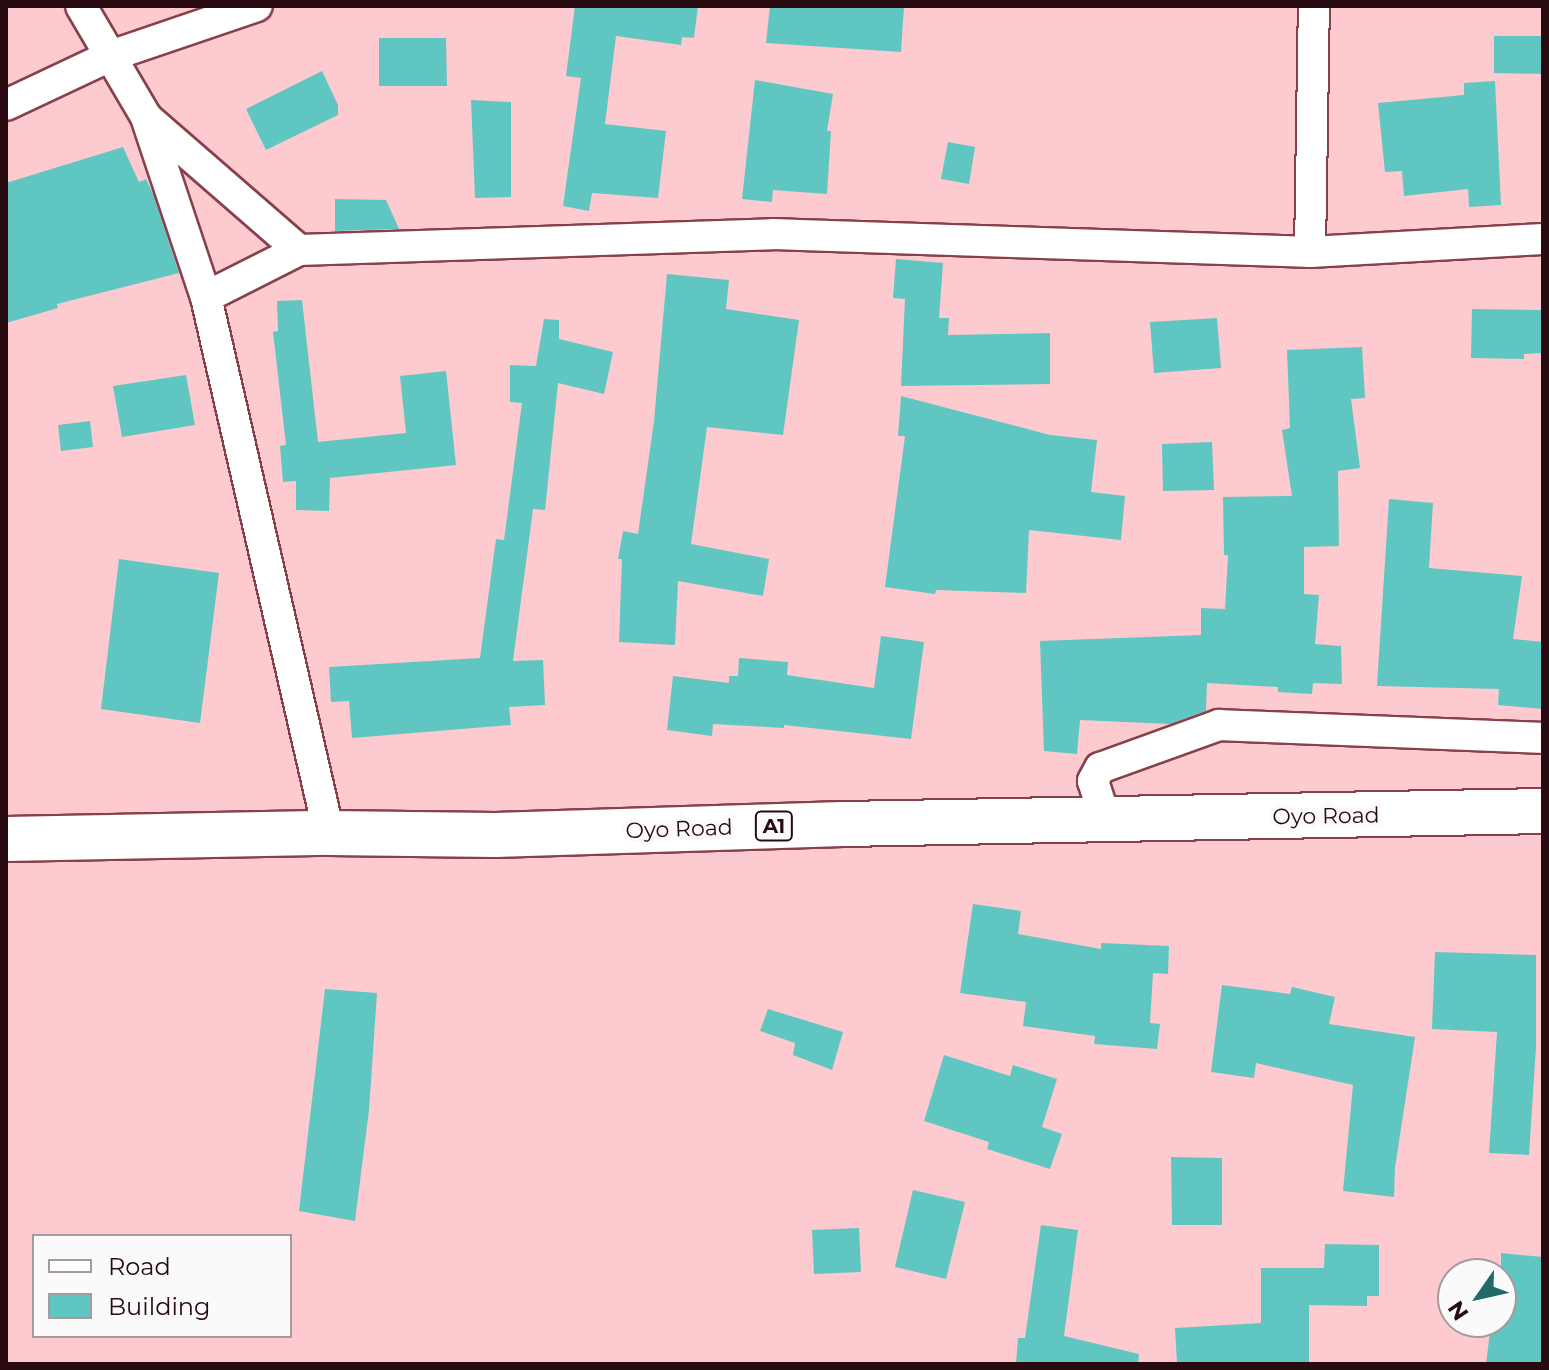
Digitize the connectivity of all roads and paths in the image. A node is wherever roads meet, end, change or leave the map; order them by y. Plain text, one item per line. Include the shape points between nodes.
1 (81, 6) edge
2 (257, 6) edge
3 (1314, 6) edge
4 (110, 56) junction
5 (6, 105) edge
6 (146, 117) junction
7 (1543, 239) edge
8 (299, 250) junction
9 (1310, 252) junction
10 (206, 297) junction
11 (1543, 738) edge
12 (1543, 811) edge
13 (1106, 821) junction
14 (329, 833) junction
15 (6, 839) edge

1 - 4 street
2 - 4 street
3 - 9 street
4 - 5 street
4 - 6 street
6 - 8 street
6 - 10 street
7 - 9 street
8 - 9 street via 773,234
8 - 10 street
10 - 14 street
11 - 13 street via 1219,725 1100,768 1093,781
12 - 13 highway, Oyo Road / A1
13 - 14 highway, Oyo Road / A1 via 495,835
14 - 15 highway, Oyo Road / A1

